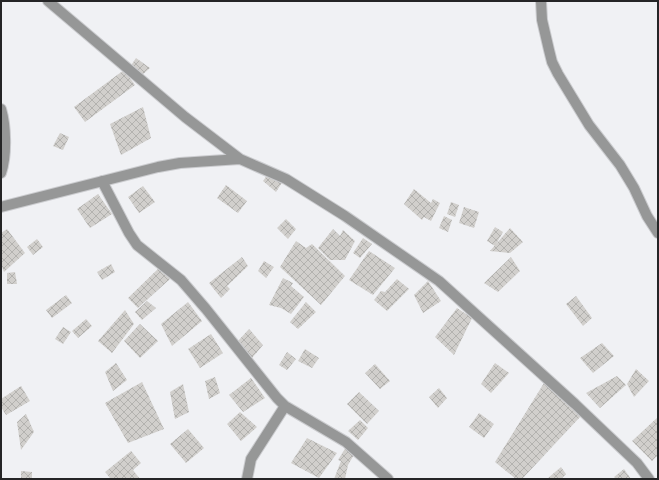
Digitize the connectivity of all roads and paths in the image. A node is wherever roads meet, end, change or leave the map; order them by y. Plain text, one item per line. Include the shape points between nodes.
1 (48, 1) edge
2 (541, 1) edge
3 (1, 108) edge
4 (240, 159) junction
5 (1, 173) edge
6 (102, 181) junction
7 (1, 207) edge
8 (658, 233) edge
9 (285, 406) junction
10 (247, 479) edge
11 (388, 479) edge
12 (650, 479) edge

1 - 4 street
2 - 8 street via 542,20 552,62 558,74 589,125 634,188
3 - 5 street via 5,140
4 - 6 street via 173,164
4 - 12 street via 286,179 439,281 581,410 637,463
6 - 7 street
6 - 9 street via 128,233 137,245 181,280
9 - 10 street via 251,459
9 - 11 street via 346,442

